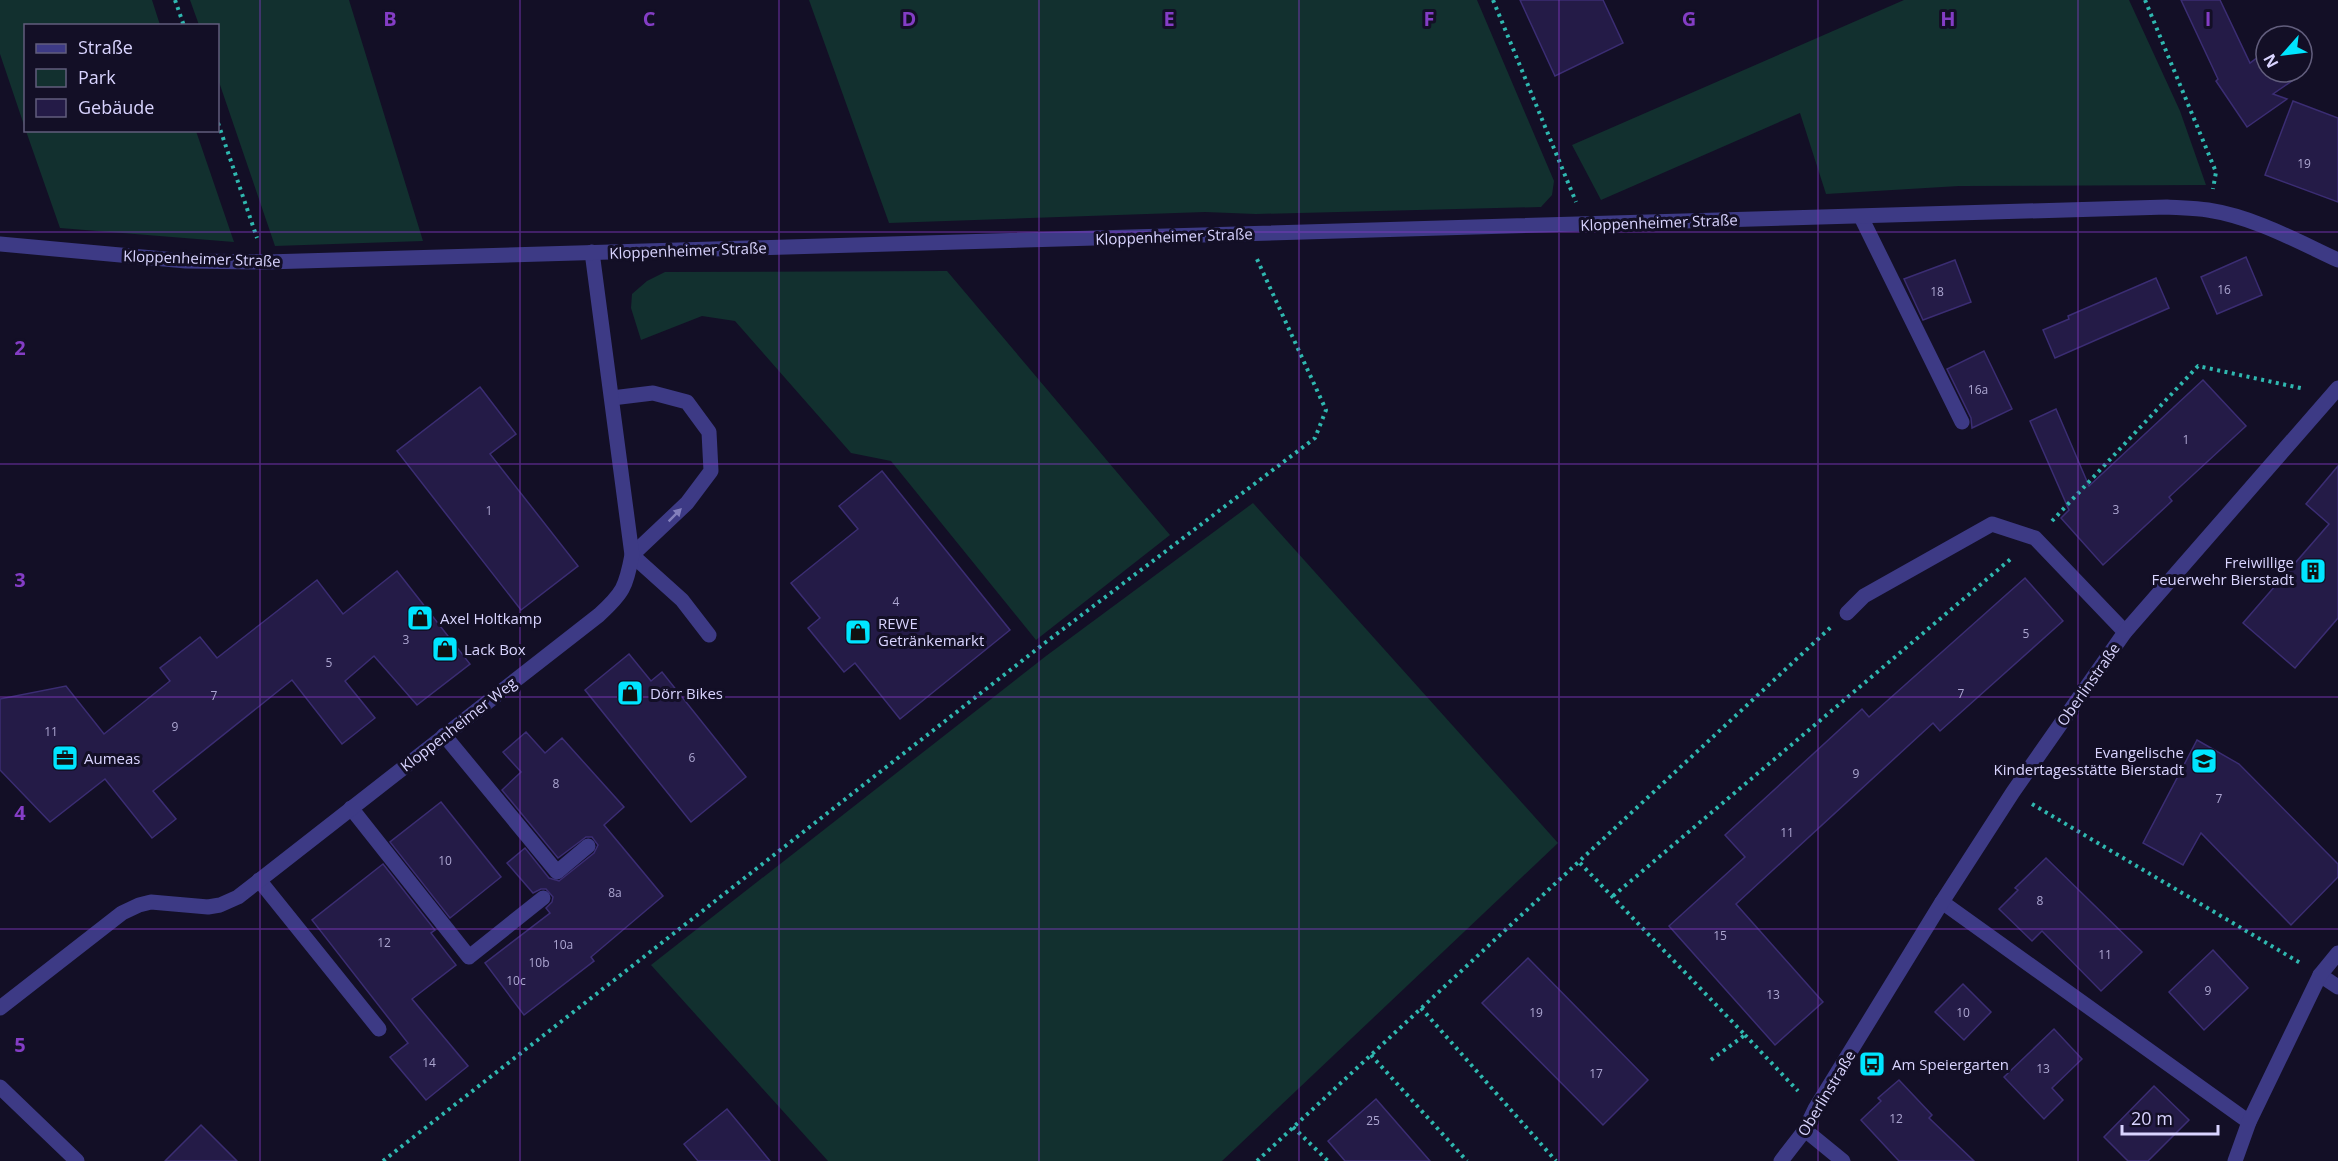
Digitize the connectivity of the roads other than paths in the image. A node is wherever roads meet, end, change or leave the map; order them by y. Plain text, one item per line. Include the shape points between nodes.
1 (1862, 217) junction
2 (0, 244) edge
3 (592, 252) junction
4 (2338, 260) edge
5 (2335, 391) edge
6 (612, 398) junction
7 (1962, 422) dead end
8 (632, 555) junction
9 (1847, 613) road end
10 (2125, 632) junction
11 (709, 635) dead end
12 (444, 735) junction
13 (351, 808) junction
14 (588, 846) dead end
15 (259, 880) junction
16 (543, 898) dead end
17 (1942, 902) junction
18 (2338, 953) edge
19 (2320, 975) junction
20 (2338, 987) edge
21 (0, 1008) edge
22 (379, 1029) dead end
23 (0, 1087) edge
24 (2249, 1122) junction
25 (1805, 1130) junction
26 (77, 1161) edge
27 (1781, 1161) edge
28 (1843, 1161) edge
29 (2235, 1161) edge

1 - 3 street, Kloppenheimer Straße
1 - 4 street, Kloppenheimer Straße via 2167,207 2210,210 2284,235
1 - 7 street
2 - 3 street, Kloppenheimer Straße via 186,261
3 - 6 street, Kloppenheimer Weg
5 - 10 street, Oberlinstraße
6 - 8 street, Kloppenheimer Weg
8 -> 6 street via 687,503 711,471 709,432 687,402 654,393
8 - 11 street via 682,600
8 - 12 street, Kloppenheimer Weg via 627,579 617,597 599,615
9 - 10 street via 1864,596 1992,524 2035,538
10 - 17 street, Oberlinstraße
12 - 13 street, Kloppenheimer Weg
12 - 14 street via 557,872
13 - 15 street, Kloppenheimer Weg
13 - 16 street via 469,957
15 - 21 street, Kloppenheimer Weg via 220,905 151,902 122,913
15 - 22 street
17 - 24 street
17 - 25 street, Oberlinstraße
18 - 19 street
19 - 20 street
19 - 24 street
23 - 26 street
24 - 29 street
25 - 27 street, Oberlinstraße
25 - 28 street

